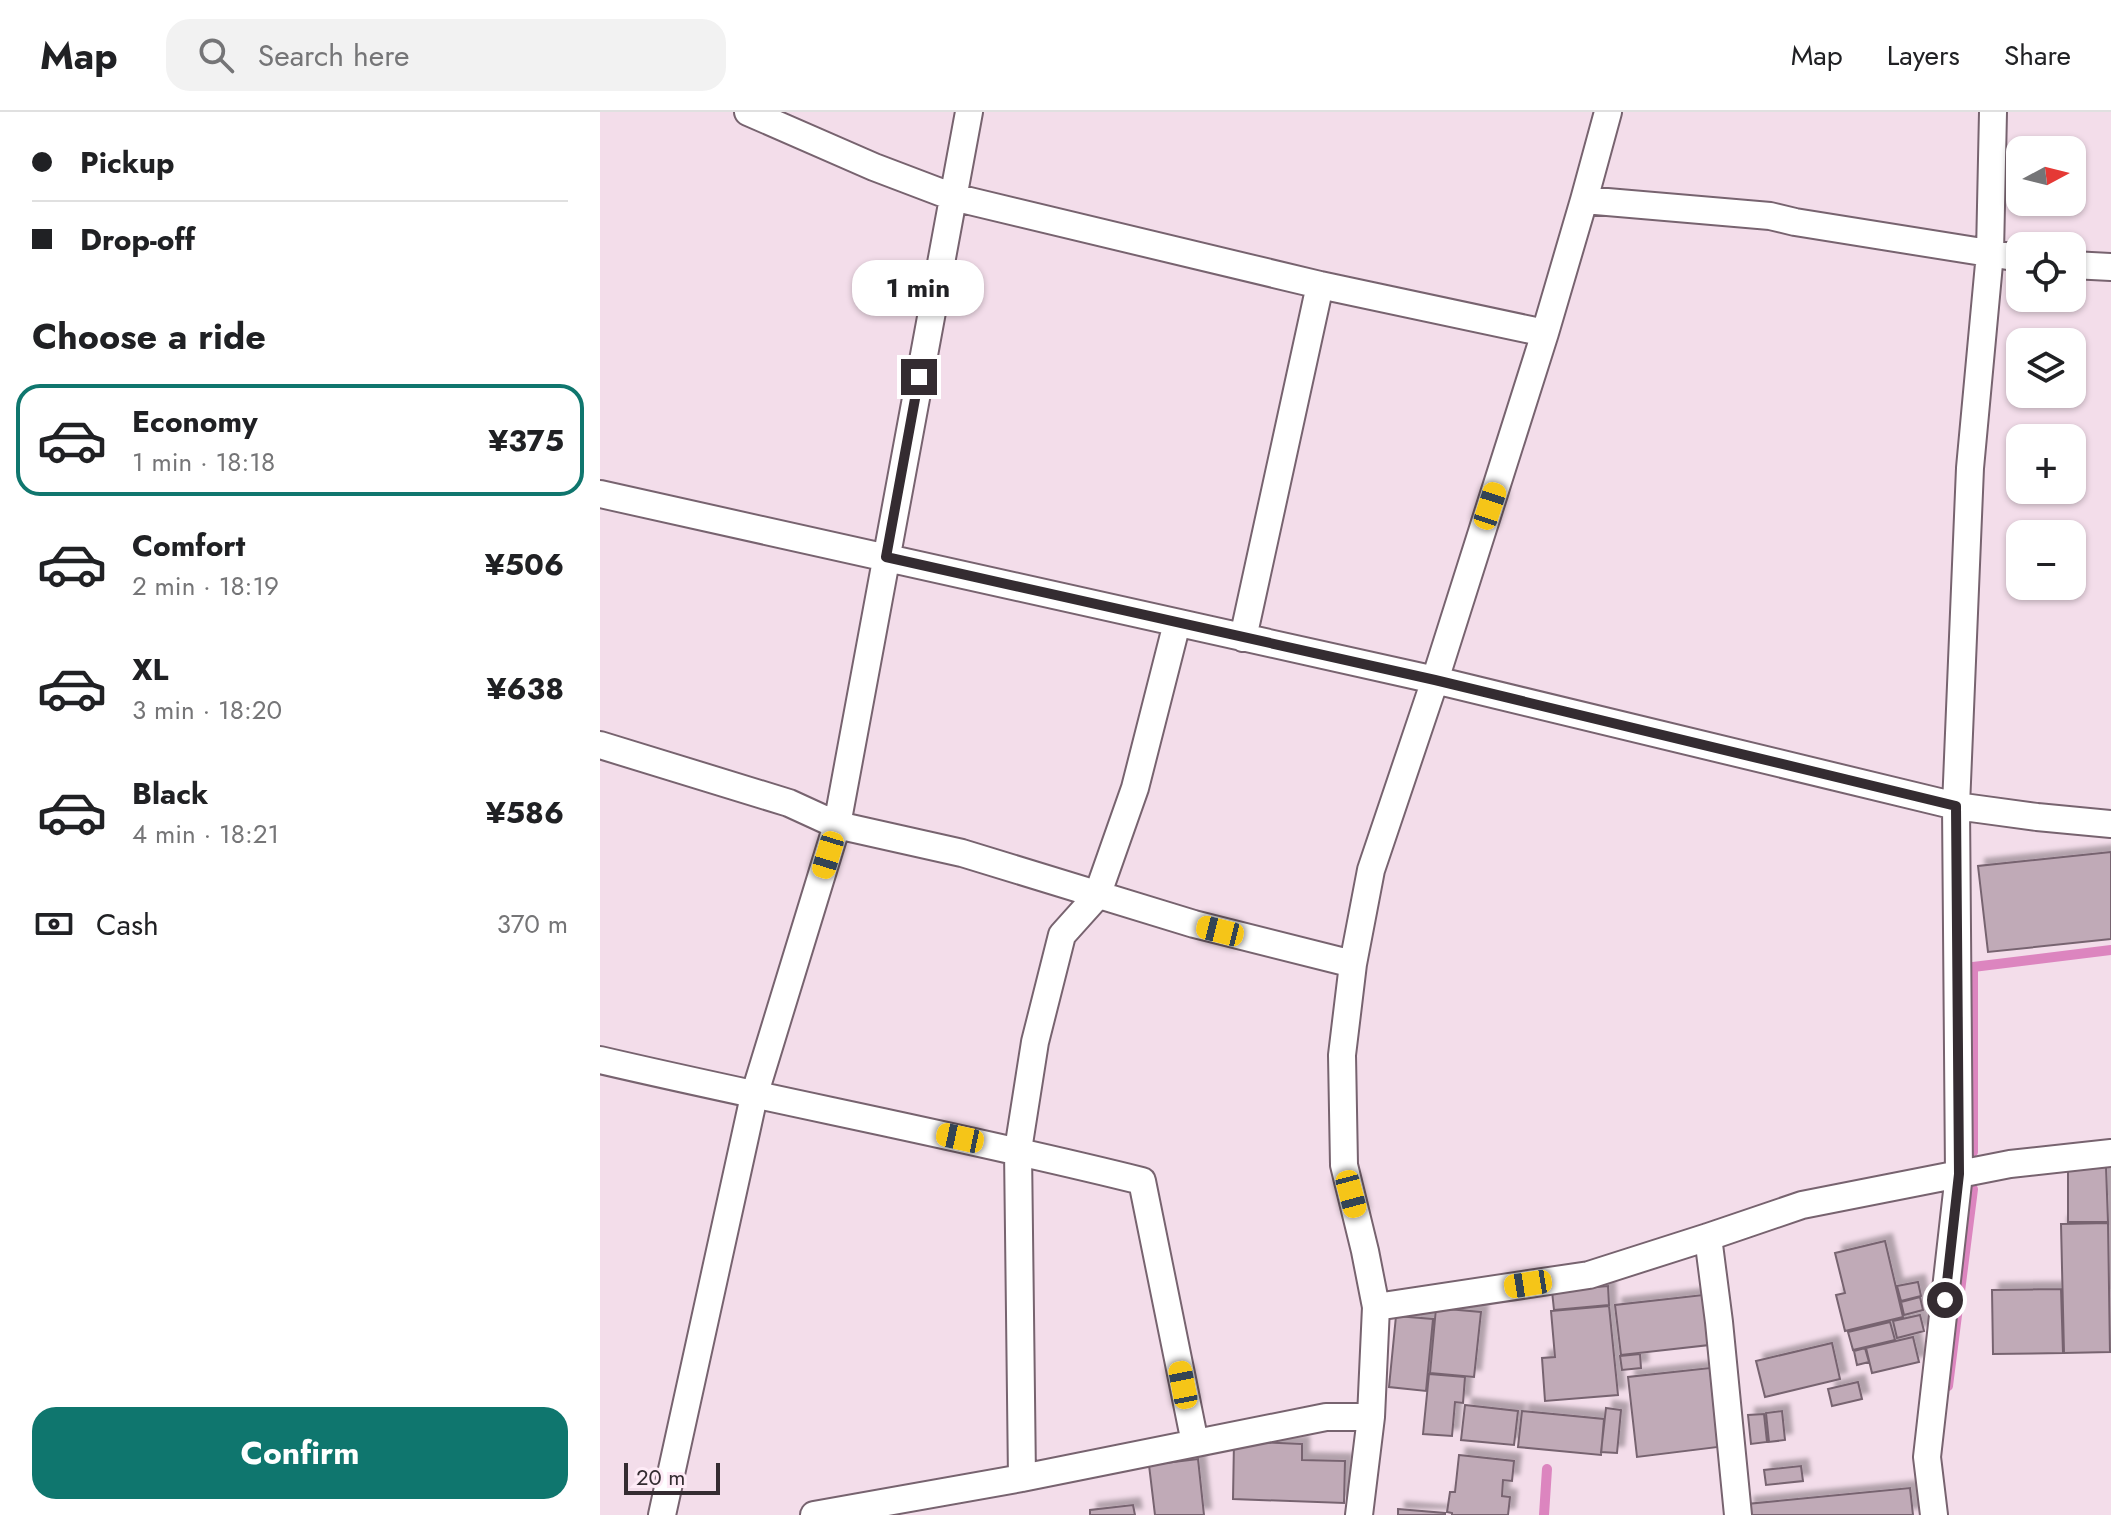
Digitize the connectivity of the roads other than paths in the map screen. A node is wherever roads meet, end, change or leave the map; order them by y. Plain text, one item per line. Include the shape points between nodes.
1 (748, 112) edge
2 (969, 112) edge
3 (1608, 112) edge
4 (1993, 112) edge
5 (953, 197) junction
6 (1584, 200) junction
7 (1990, 253) junction
8 (2006, 256) edge
9 (2086, 266) edge
10 (2111, 267) edge
11 (1320, 285) junction
12 (1545, 333) junction
13 (600, 494) edge
14 (886, 557) junction
15 (1177, 623) junction
16 (1243, 638) junction
17 (1435, 680) junction
18 (600, 745) edge
19 (1956, 806) junction
20 (2111, 824) edge
21 (837, 825) junction
22 (1097, 896) junction
23 (1353, 964) junction
24 (600, 1060) edge
25 (754, 1096) junction
26 (1018, 1150) junction
27 (2111, 1153) edge
28 (1959, 1174) junction
29 (1708, 1237) junction
30 (1376, 1307) junction
31 (1371, 1417) junction
32 (1195, 1443) junction
33 (1022, 1478) junction
34 (662, 1515) edge
35 (814, 1515) edge
36 (1359, 1515) edge
37 (1738, 1515) edge
38 (1934, 1515) edge

1 - 5 street
2 - 5 street
3 - 6 street
4 - 7 street
5 - 11 street
5 - 14 street
6 - 7 street via 1770,216
6 - 12 street
7 - 8 street
7 - 19 street via 1970,468
9 - 10 street
11 - 12 street
11 - 16 street
12 - 17 street
13 - 14 street
14 - 15 street
14 - 21 street
15 - 16 street
15 - 22 street via 1135,788
16 - 17 street
17 - 19 street
17 - 23 street via 1371,870
18 - 21 street via 789,803
19 - 20 street
19 - 28 street
21 - 22 street via 962,853
21 - 25 street
22 - 23 street
22 - 26 street via 1062,935 1035,1042
23 - 30 street via 1342,1055 1344,1165
24 - 25 street
25 - 26 street
25 - 34 street
26 - 32 street via 1142,1181
26 - 33 street
27 - 28 street
28 - 29 street via 1802,1205
28 - 38 street via 1927,1457
29 - 30 street via 1589,1275
29 - 37 street
30 - 31 street
31 - 32 street via 1326,1417
31 - 36 street
32 - 33 street
33 - 35 street

